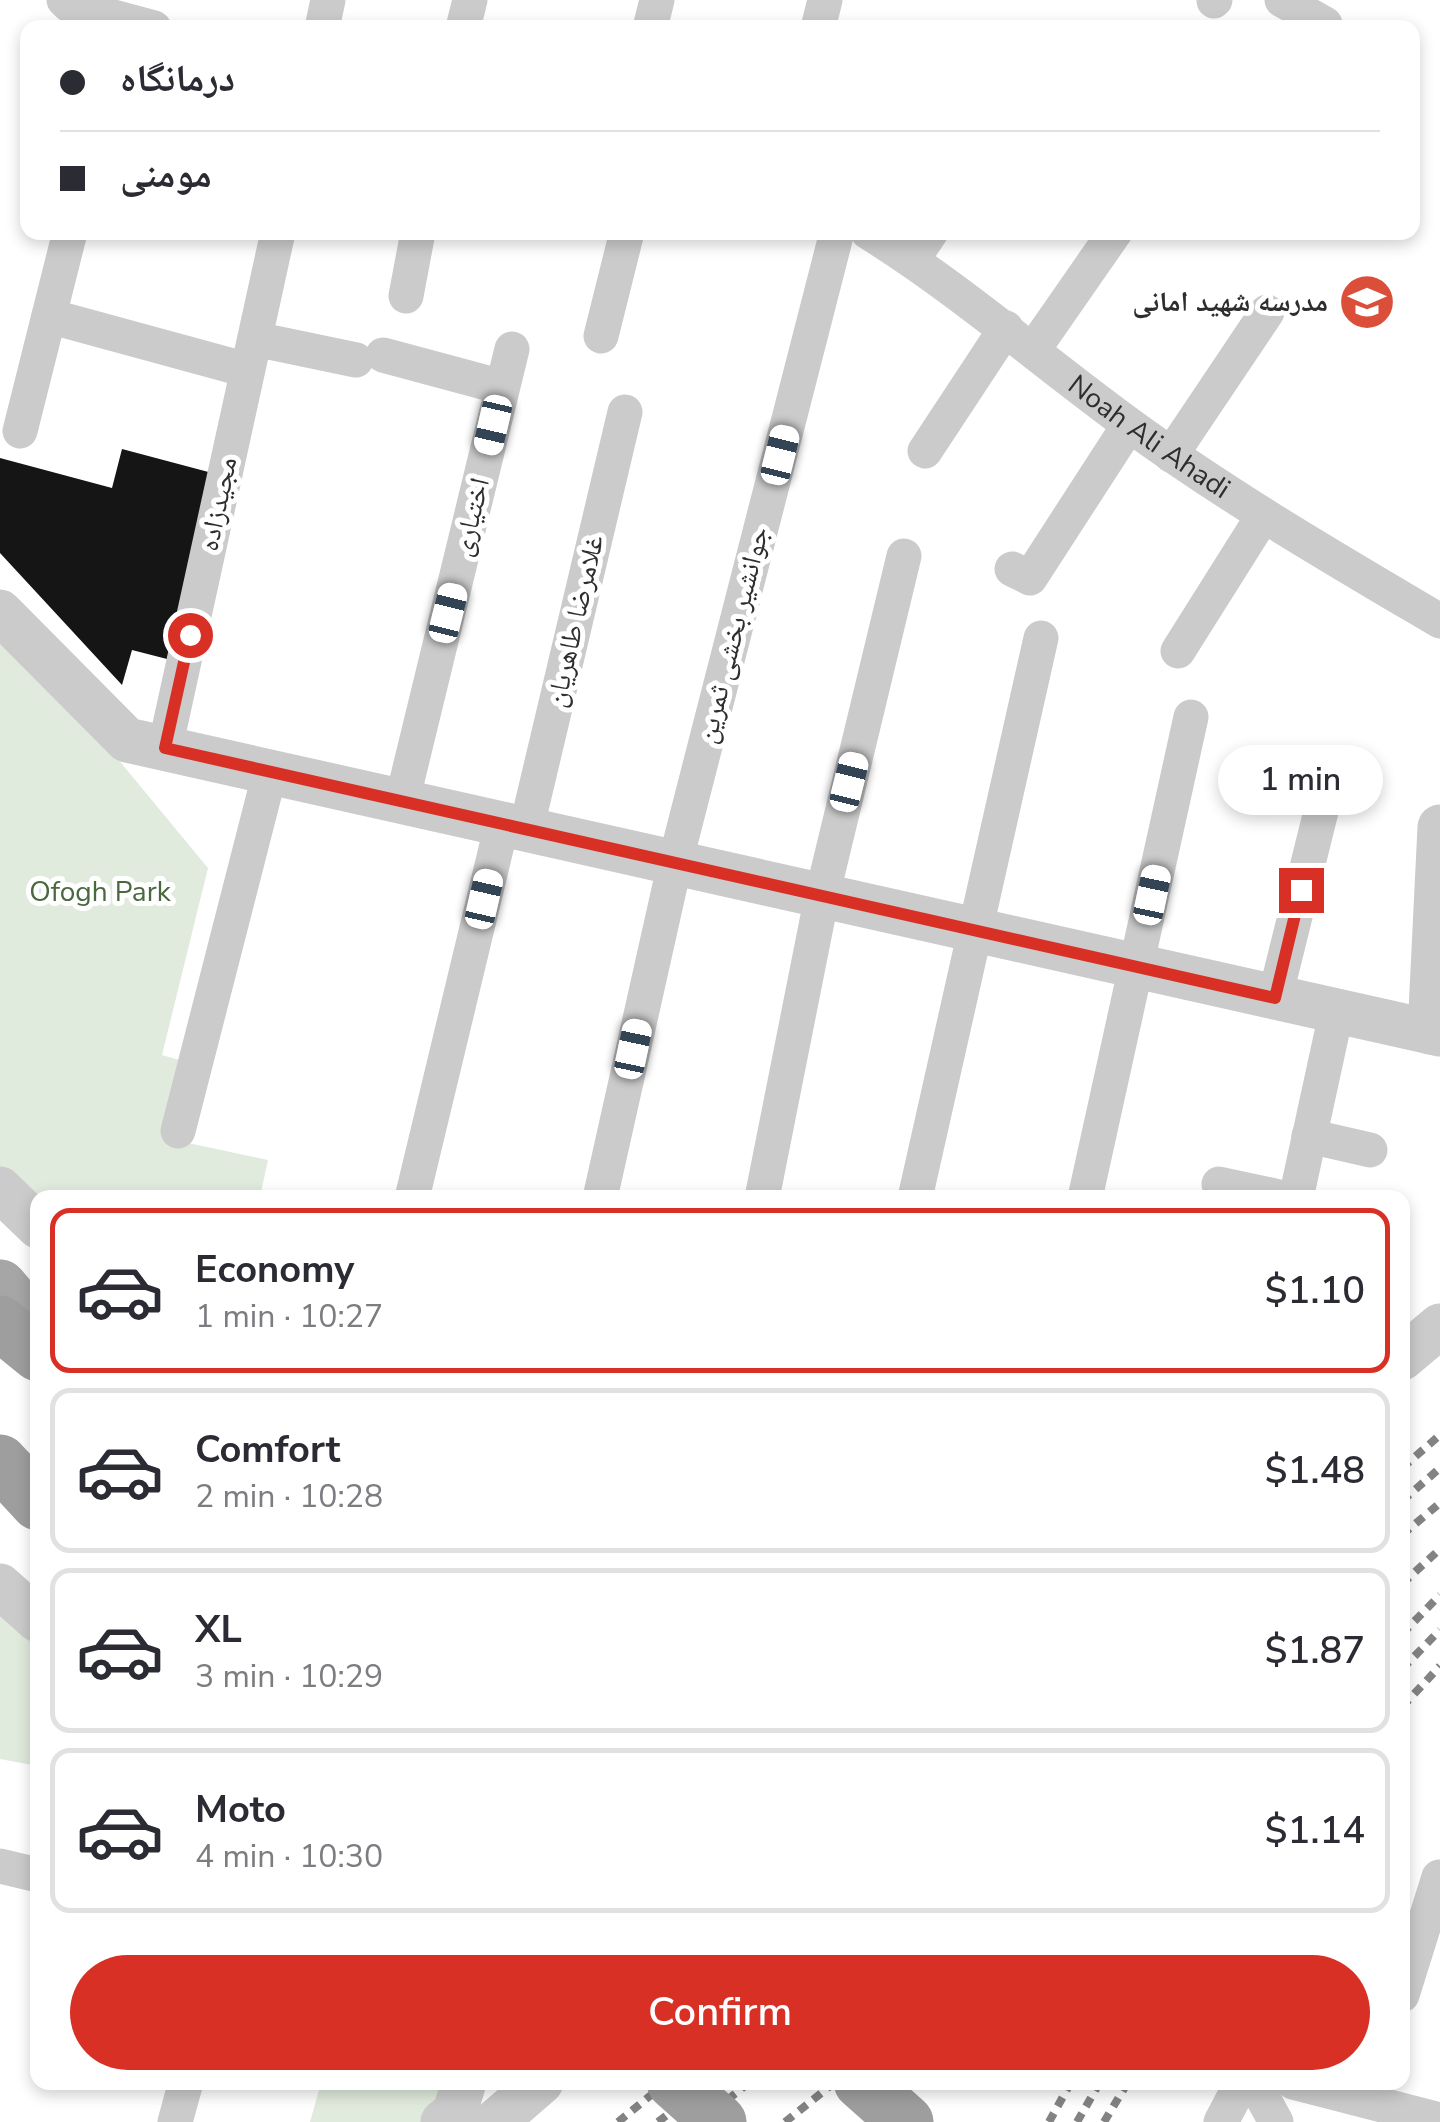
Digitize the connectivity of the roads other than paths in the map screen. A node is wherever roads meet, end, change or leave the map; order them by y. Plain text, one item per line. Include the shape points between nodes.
1 (1282, 0) edge
2 (65, 1) edge
3 (119, 20) edge
4 (1318, 20) edge
5 (68, 240) edge
6 (416, 240) edge
7 (625, 240) edge
8 (835, 240) edge
9 (1108, 240) edge
10 (274, 246) edge
11 (921, 246) edge
12 (406, 296) dead end
13 (1266, 312) dead end
14 (49, 316) junction
15 (601, 336) dead end
16 (1019, 339) junction
17 (512, 349) dead end
18 (251, 354) junction
19 (502, 387) junction
20 (625, 412) dead end
21 (1129, 425) junction
22 (20, 431) dead end
23 (925, 450) dead end
24 (1171, 454) junction
25 (1263, 516) junction
26 (904, 556) dead end
27 (1021, 573) dead end
28 (0, 612) edge
29 (1440, 621) edge
30 (1041, 638) dead end
31 (1178, 650) dead end
32 (1191, 717) dead end
33 (165, 748) junction
34 (270, 772) junction
35 (1328, 783) dead end
36 (402, 801) junction
37 (514, 827) junction
38 (1440, 828) edge
39 (675, 862) junction
40 (822, 896) junction
41 (973, 930) junction
42 (1136, 966) junction
43 (1275, 998) junction
44 (1336, 1014) junction
45 (1435, 1033) edge
46 (178, 1131) dead end
47 (1309, 1136) junction
48 (1370, 1150) dead end
49 (1219, 1184) dead end
50 (0, 1189) edge
51 (414, 1190) edge
52 (602, 1190) edge
53 (764, 1190) edge
54 (917, 1190) edge
55 (1087, 1190) edge
56 (1247, 1190) edge
57 (1298, 1190) edge
58 (30, 1218) edge
59 (0, 1287) edge
60 (0, 1323) edge
61 (30, 1323) edge
62 (1440, 1326) edge
63 (30, 1347) edge
64 (1410, 1351) edge
65 (1440, 1356) edge
66 (1410, 1380) edge
67 (0, 1462) edge
68 (30, 1494) edge
69 (0, 1501) edge
70 (30, 1513) edge
71 (0, 1586) edge
72 (30, 1613) edge
73 (0, 1866) edge
74 (30, 1874) edge
75 (1429, 1875) edge
76 (1410, 1959) edge
77 (184, 2090) edge
78 (514, 2090) edge
79 (683, 2090) edge
80 (870, 2090) edge
81 (1238, 2090) edge
82 (1258, 2090) edge
83 (1372, 2092) edge
84 (468, 2104) edge
85 (1440, 2120) edge
86 (174, 2122) edge
87 (719, 2122) edge
88 (906, 2122) edge
89 (1222, 2122) edge
90 (1276, 2122) edge

1 - 4 street
2 - 3 street
5 - 14 street
6 - 12 street
7 - 15 street
8 - 39 street, جوانشیر بخشی ثمرین
9 - 16 street
10 - 18 street, مجیدزاده
11 - 16 street, Noah Ali Ahadi
13 - 24 street
14 - 18 street
14 - 22 street
16 - 21 street, Noah Ali Ahadi
16 - 23 street
17 - 19 street, اختیاری
18 - 19 street via 370,357
18 - 33 street, مجیدزاده
19 - 36 street, اختیاری
20 - 37 street, غلامرضا طاهریان
21 - 24 street, Noah Ali Ahadi
21 - 27 street
24 - 25 street, Noah Ali Ahadi
25 - 29 street, Noah Ali Ahadi
25 - 31 street
26 - 40 street
28 - 33 street via 128,740
30 - 41 street
32 - 42 street
33 - 34 street
34 - 36 street
34 - 46 street
35 - 43 street
36 - 37 street
37 - 39 street
37 - 51 street, غلامرضا طاهریان
38 - 45 street
39 - 40 street
39 - 52 street, جوانشیر بخشی ثمرین
40 - 41 street
40 - 53 street
41 - 42 street
41 - 54 street
42 - 43 street
42 - 55 street
43 - 44 street
44 - 45 street
44 - 47 street
47 - 48 street
47 - 57 street
49 - 56 street
50 - 58 street
59 - 61 main road
60 - 63 highway
62 - 64 street
65 - 66 street
67 - 68 highway
69 - 70 main road
71 - 72 street
73 - 74 street
75 - 76 street
77 - 86 street
78 - 84 street
79 - 87 highway, bridge
80 - 88 highway
81 - 89 street
82 - 90 street
83 - 85 street

